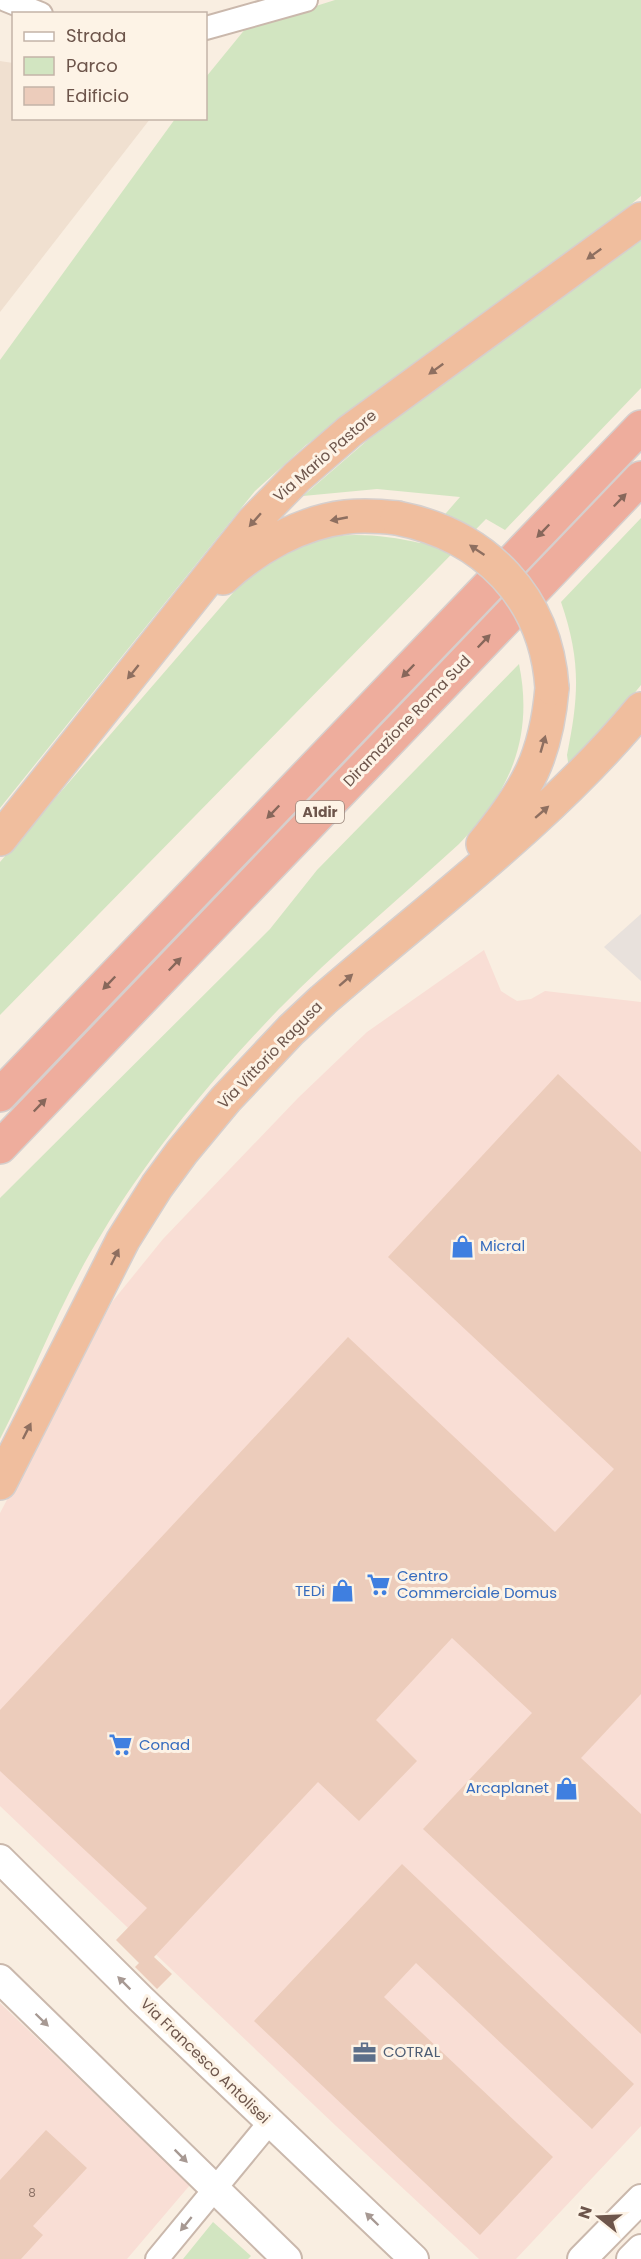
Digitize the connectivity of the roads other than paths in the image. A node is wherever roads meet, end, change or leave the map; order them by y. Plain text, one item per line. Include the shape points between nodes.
1 (6, 0) edge
2 (306, 0) edge
3 (36, 12) edge
4 (207, 28) edge
5 (641, 219) edge
6 (641, 427) edge
7 (641, 478) edge
8 (164, 633) junction
9 (641, 709) edge
10 (0, 839) edge
11 (426, 912) junction
12 (0, 1095) edge
13 (0, 1147) edge
14 (0, 1483) edge
15 (0, 1859) edge
16 (0, 1979) edge
17 (270, 2121) junction
18 (214, 2188) junction
19 (641, 2199) edge
20 (641, 2249) edge
21 (157, 2259) edge
22 (287, 2259) edge
23 (414, 2259) edge
24 (582, 2259) edge
25 (631, 2259) edge

1 - 3 street
2 - 4 street
5 -> 8 highway, Via Mario Pastore via 383,406 318,458 253,522
6 -> 12 highway, A1dir
13 -> 7 highway, Diramazione Roma Sud / A1dir
8 -> 10 highway, Via Mario Pastore
11 -> 8 highway, bridge via 509,812 544,742 552,688 550,664 538,626 520,594 498,567 479,550 448,533 414,521 344,517 290,534 231,571
11 -> 9 highway, Via Vittorio Ragusa via 578,778
14 -> 11 highway, Via Vittorio Ragusa via 123,1240 182,1152 291,1030
17 -> 15 street, Via Francesco Antolisei
16 -> 18 street
17 - 18 street
23 -> 17 street, Via Francesco Antolisei
18 -> 21 street
18 - 22 street
19 - 24 street
20 - 25 street

